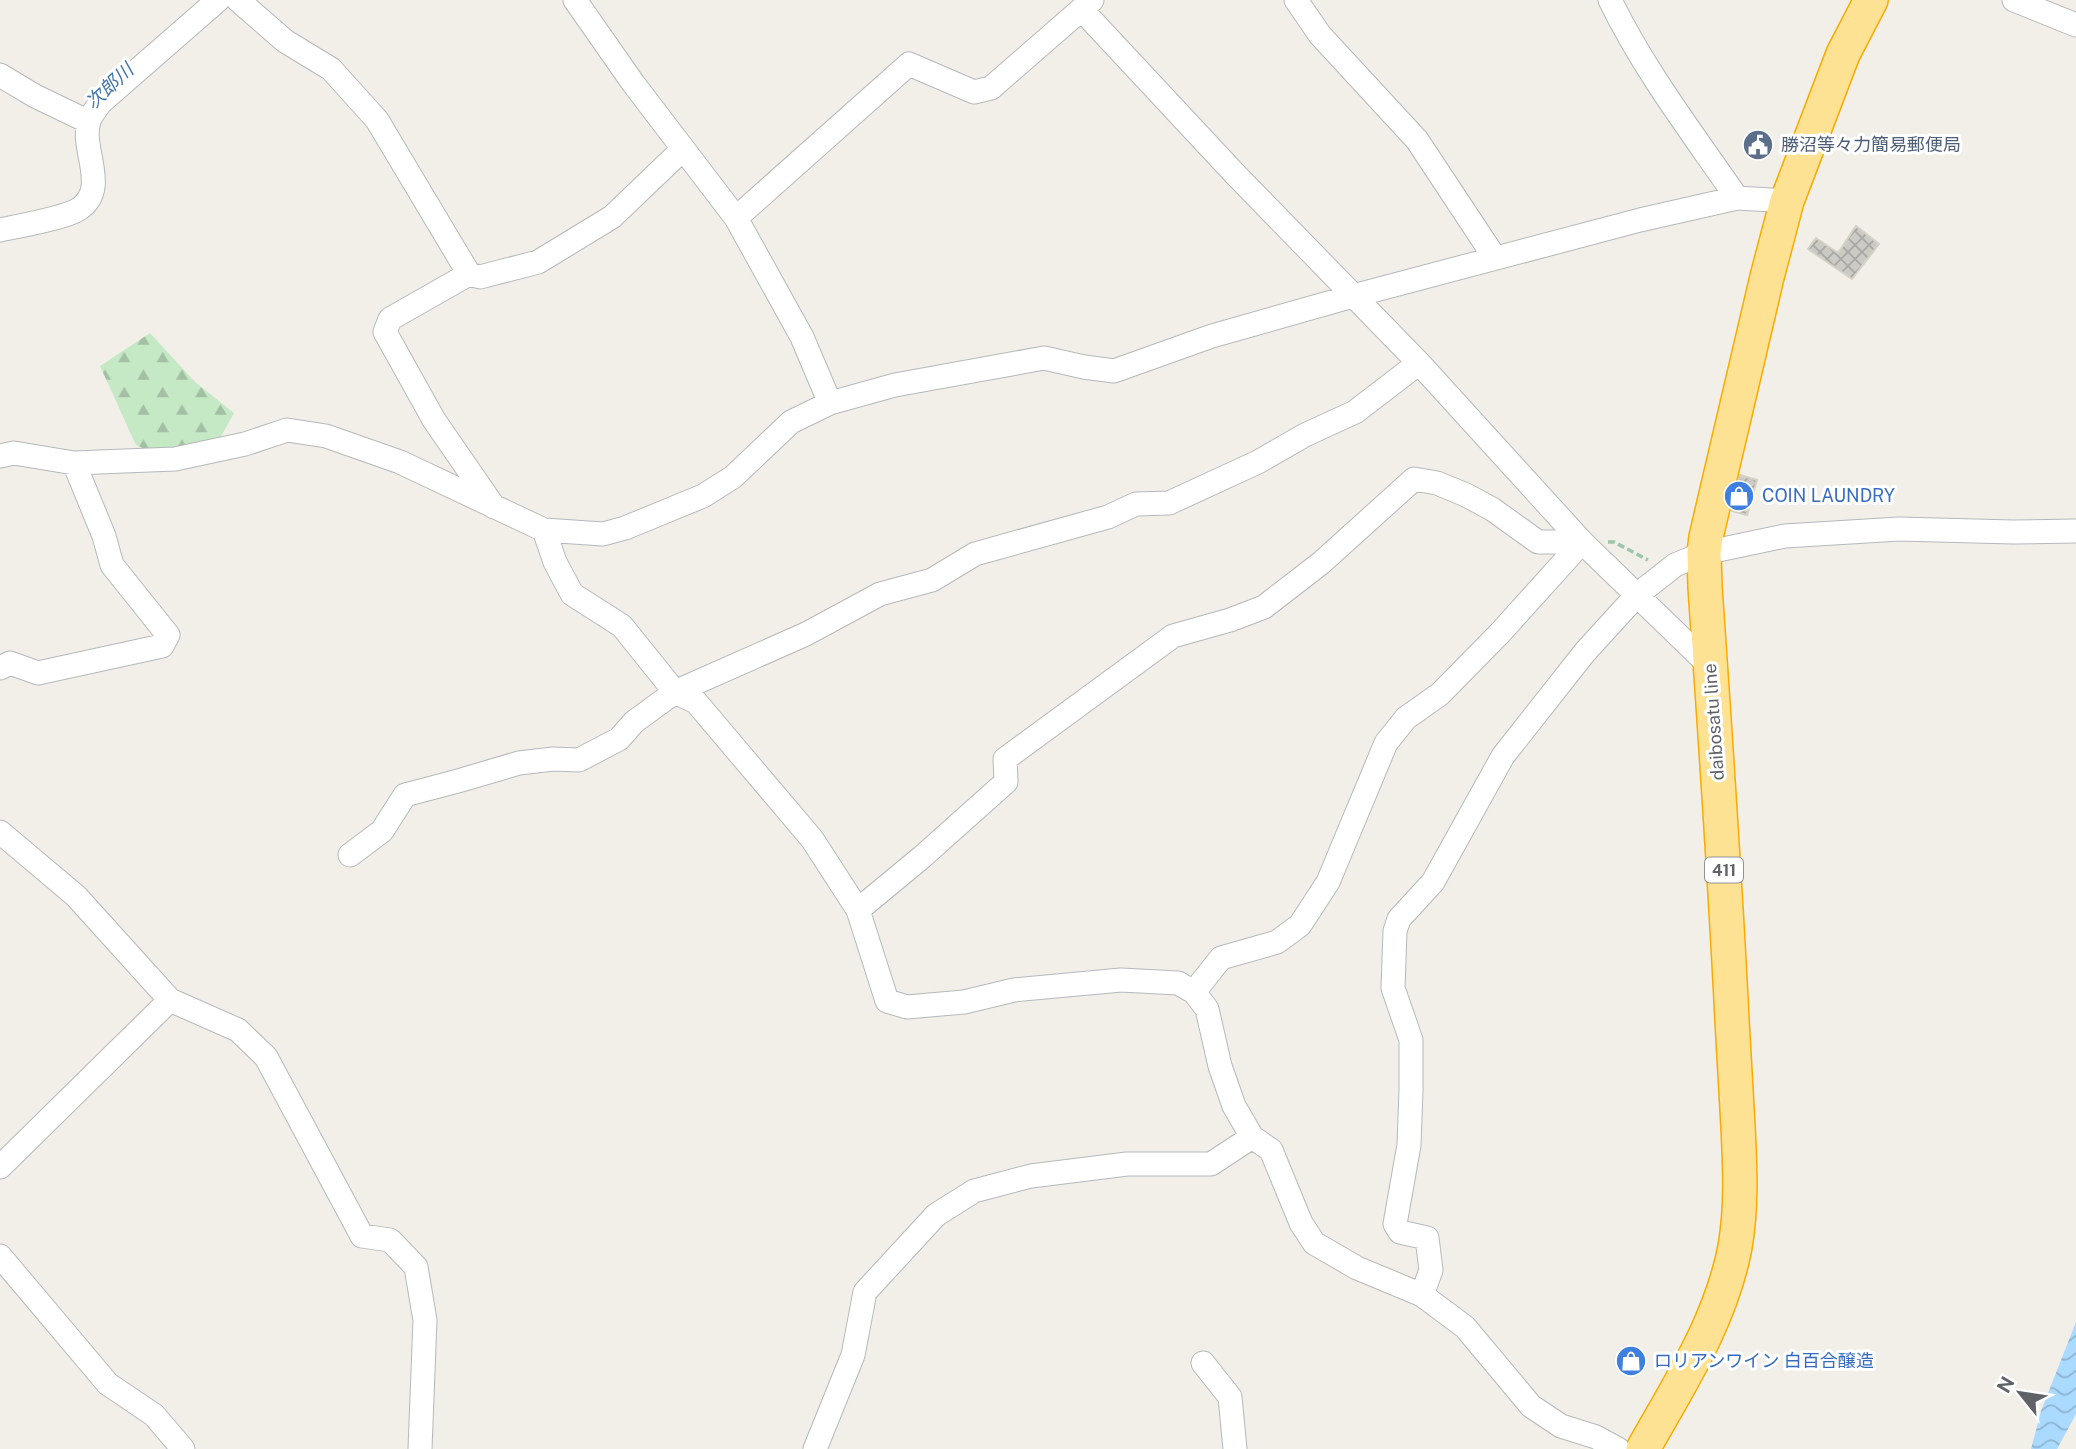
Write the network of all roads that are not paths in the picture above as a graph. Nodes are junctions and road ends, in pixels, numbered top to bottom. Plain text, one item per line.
1 (218, 0) edge
2 (238, 0) edge
3 (575, 0) edge
4 (1296, 0) edge
5 (1611, 0) edge
6 (1871, 0) edge
7 (2014, 0) edge
8 (1087, 5) edge
9 (2076, 25) edge
10 (0, 75) edge
11 (89, 122) junction
12 (683, 149) junction
13 (1737, 198) junction
14 (1787, 201) junction
15 (736, 218) junction
16 (0, 230) edge
17 (1495, 258) junction
18 (469, 274) junction
19 (1353, 296) junction
20 (1419, 363) junction
21 (830, 403) junction
22 (0, 456) edge
23 (74, 463) junction
24 (494, 507) junction
25 (544, 530) junction
26 (2076, 531) edge
27 (1582, 542) junction
28 (1704, 553) junction
29 (1637, 595) junction
30 (1710, 666) junction
31 (0, 668) edge
32 (675, 692) junction
33 (0, 832) edge
34 (350, 855) dead end
35 (858, 910) junction
36 (1194, 992) junction
37 (170, 1000) junction
38 (1252, 1137) junction
39 (0, 1167) edge
40 (0, 1256) edge
41 (1422, 1295) junction
42 (1203, 1363) dead end
43 (183, 1449) edge
44 (420, 1449) edge
45 (816, 1449) edge
46 (1236, 1449) edge
47 (1618, 1449) edge
48 (1643, 1449) edge

1 - 11 street
2 - 18 street
3 - 12 street
4 - 17 street
5 - 13 street
6 - 14 highway, daibosatu line / 411
7 - 9 street
8 - 15 street
8 - 19 street
10 - 11 street
11 - 16 street
12 - 15 street
12 - 18 street
13 - 14 street
13 - 17 street
14 - 28 highway, daibosatu line / 411
15 - 21 street
17 - 19 street
18 - 24 street
19 - 20 street
19 - 21 street
20 - 27 street
20 - 32 street
21 - 25 street
22 - 23 street
23 - 24 street
23 - 31 street
24 - 25 street
25 - 32 street
26 - 28 street
27 - 29 street
27 - 35 street
27 - 36 street
28 - 29 street
28 - 30 highway, daibosatu line / 411
29 - 30 street
29 - 41 street
30 - 48 highway, daibosatu line / 411
32 - 34 street
32 - 35 street
33 - 37 street
35 - 36 street
36 - 38 street
37 - 39 street
37 - 44 street
38 - 41 street
38 - 45 street
40 - 43 street
41 - 47 street
42 - 46 street

